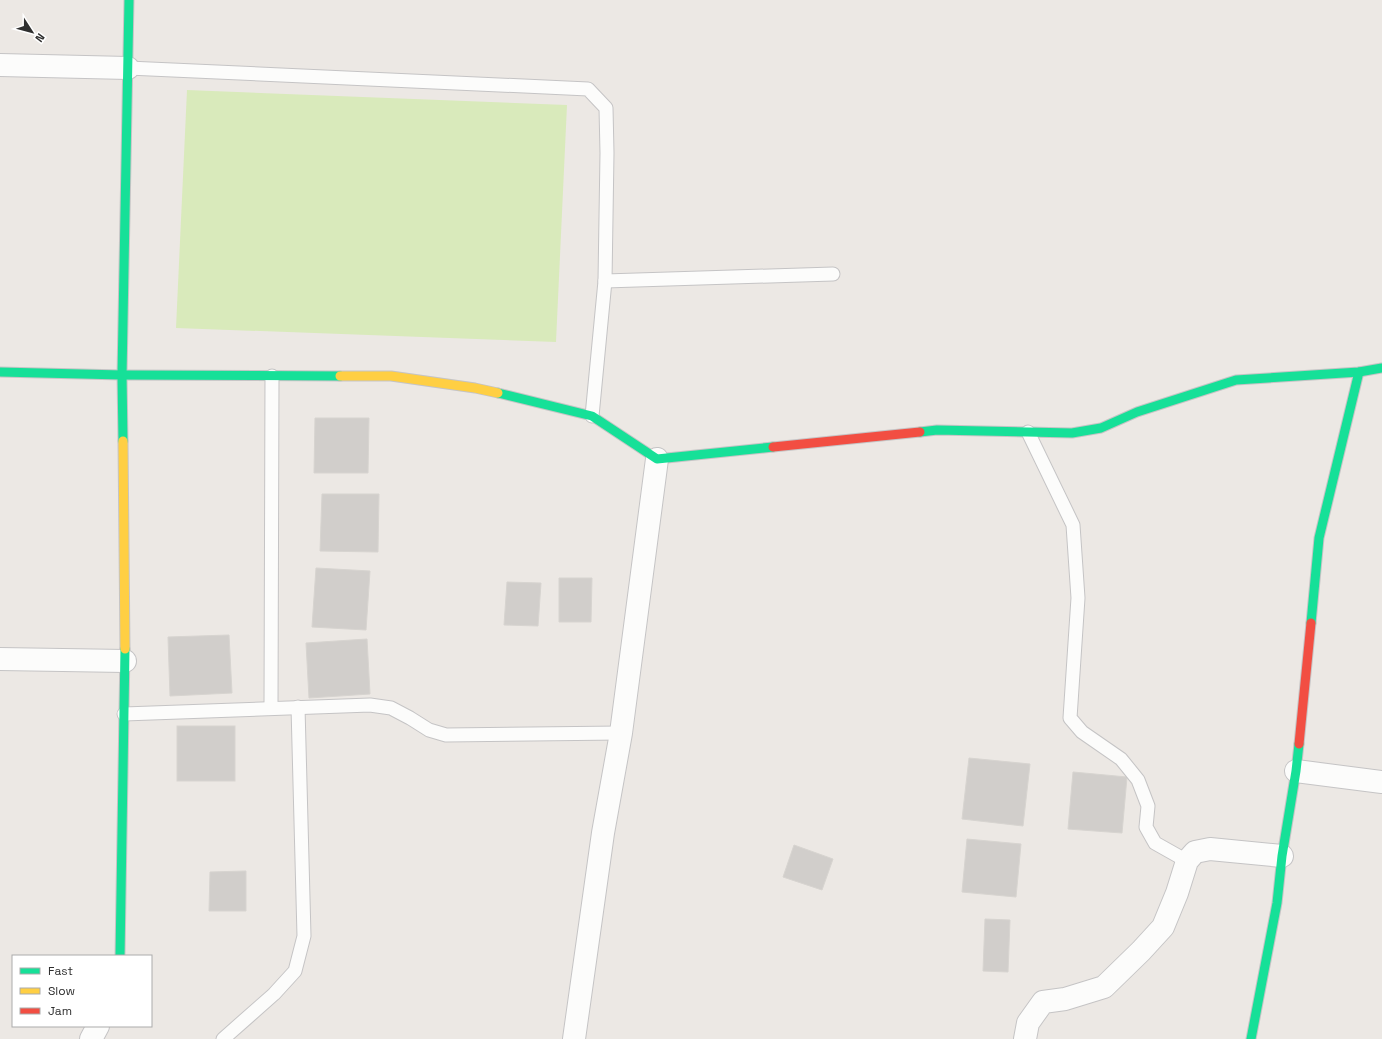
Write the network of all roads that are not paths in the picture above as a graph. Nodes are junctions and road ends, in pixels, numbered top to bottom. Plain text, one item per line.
1 (128, 0) edge
2 (0, 65) edge
3 (128, 68) junction
4 (833, 274) dead end
5 (605, 281) junction
6 (1382, 368) edge
7 (0, 372) edge
8 (1359, 372) junction
9 (122, 375) junction
10 (272, 376) junction
11 (592, 416) junction
12 (1028, 432) junction
13 (657, 459) junction
14 (0, 659) edge
15 (125, 661) junction
16 (298, 707) junction
17 (271, 708) junction
18 (124, 714) junction
19 (621, 733) junction
20 (1296, 771) junction
21 (1382, 782) edge
22 (1282, 856) junction
23 (1187, 861) junction
24 (120, 955) edge
25 (223, 1039) edge
26 (574, 1039) edge
27 (1025, 1039) edge
28 (1251, 1039) edge

1 - 3 street
2 - 3 street
3 - 5 lane
3 - 9 street
4 - 5 lane
5 - 11 lane
6 - 8 street
7 - 9 street
8 - 12 street
8 - 20 street
9 - 10 street
9 - 15 street
10 - 11 street
10 - 17 lane
11 - 13 street
12 - 13 street
12 - 23 lane
13 - 19 street
14 - 15 street
15 - 18 street
16 - 17 lane
16 - 19 lane
16 - 25 lane
17 - 18 lane
18 - 24 street
19 - 26 street
20 - 21 street
20 - 22 street
22 - 23 street
22 - 28 street
23 - 27 street

